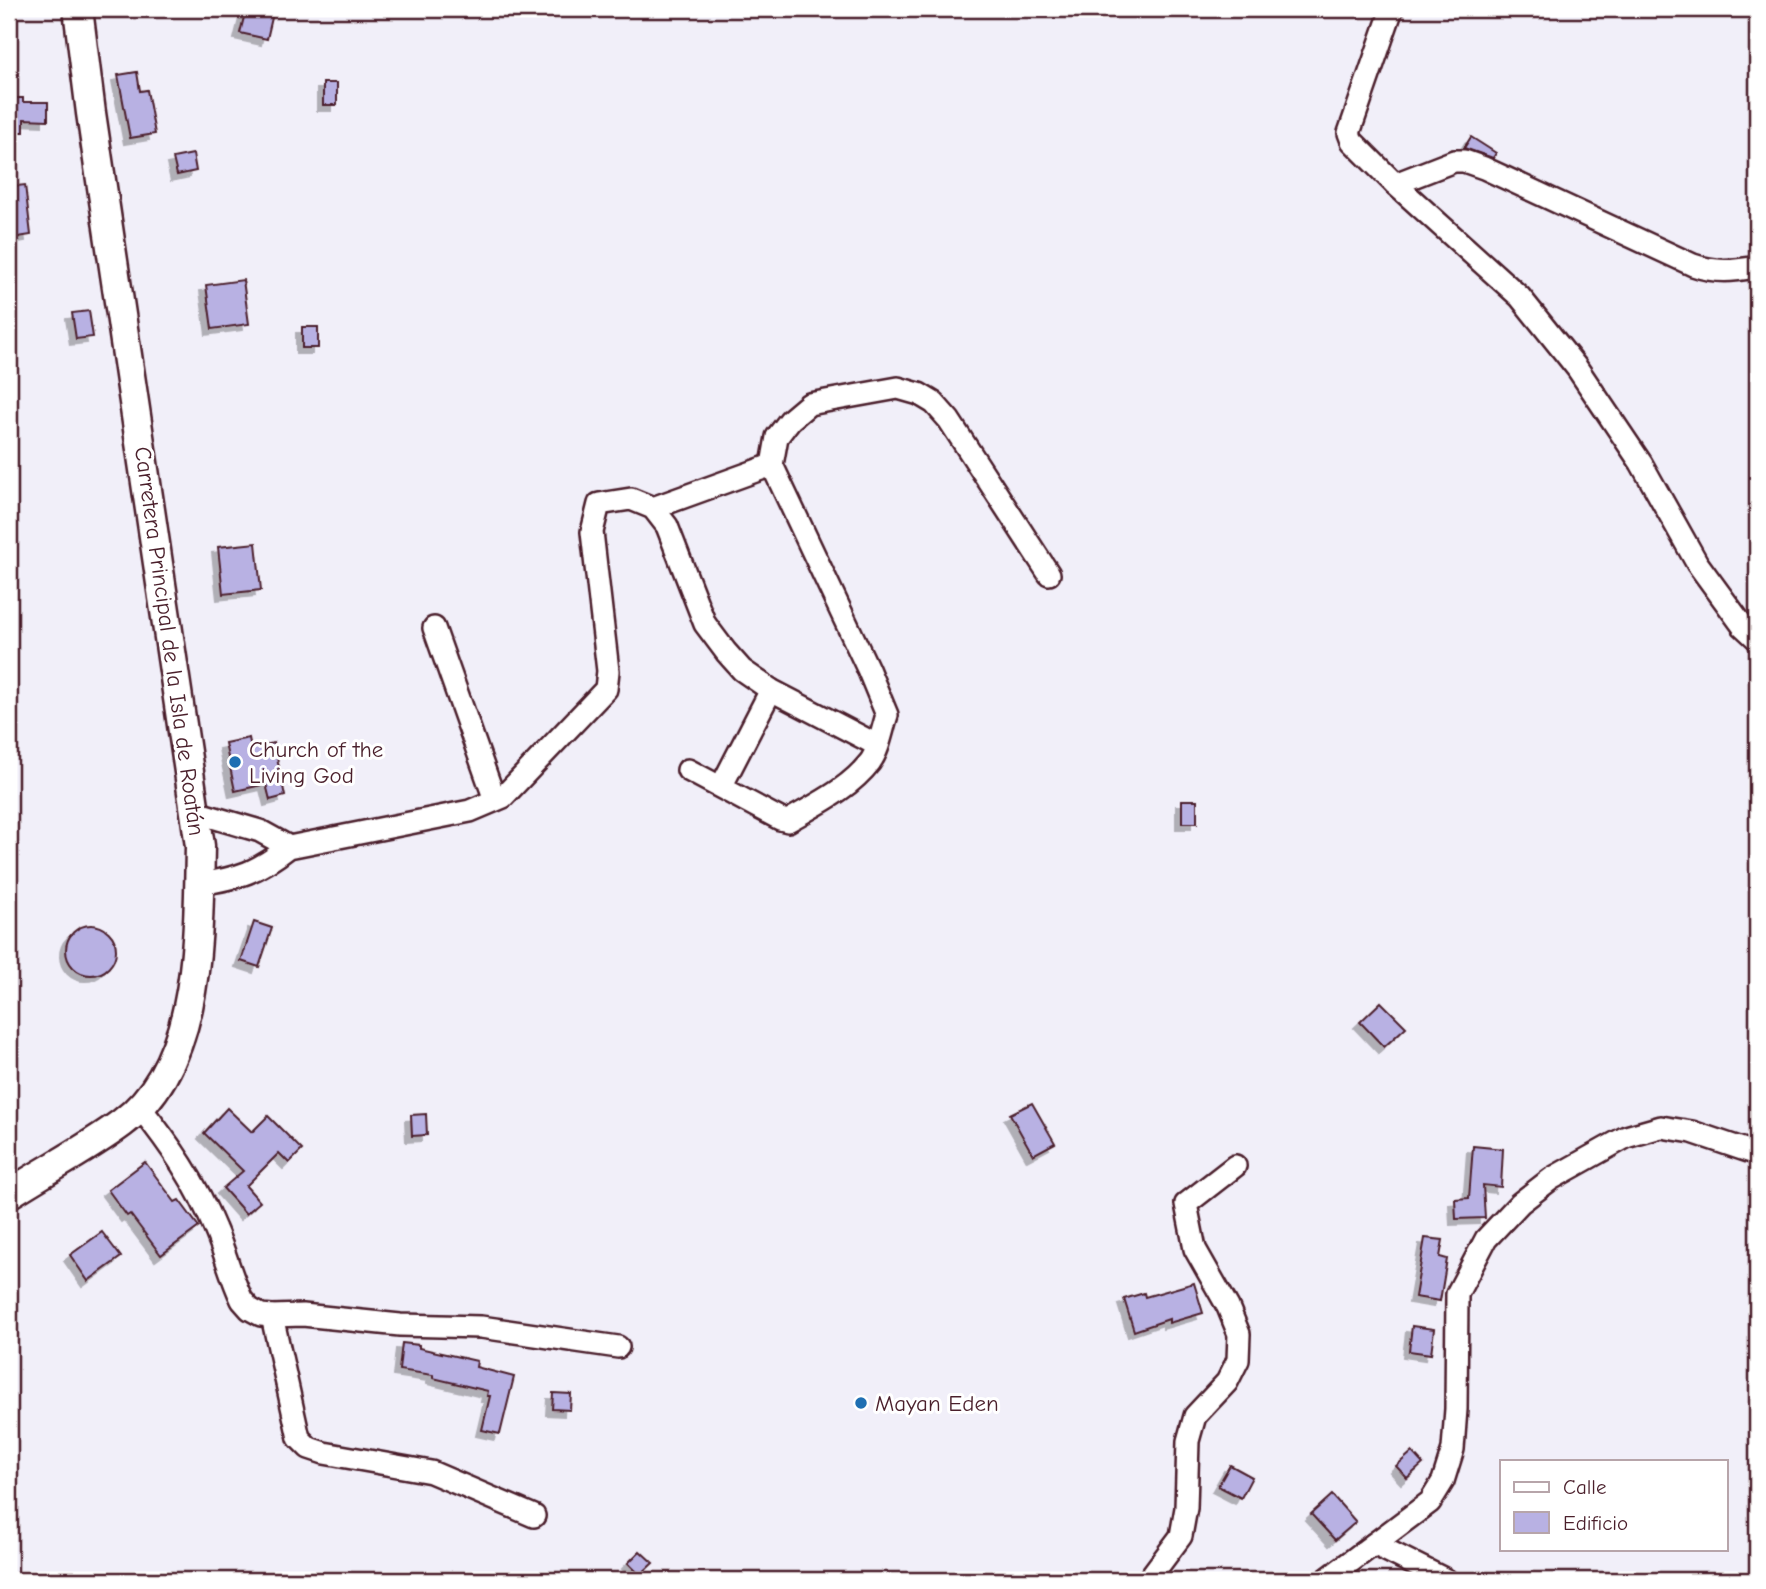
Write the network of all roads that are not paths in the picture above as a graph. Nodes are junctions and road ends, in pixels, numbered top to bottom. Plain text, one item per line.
1 (61, 9) edge
2 (1392, 9) edge
3 (80, 19) edge
4 (1395, 184) junction
5 (1757, 267) edge
6 (772, 465) junction
7 (653, 508) junction
8 (1049, 575) dead end
9 (434, 628) dead end
10 (1757, 639) edge
11 (771, 690) junction
12 (877, 745) junction
13 (688, 770) dead end
14 (721, 787) junction
15 (495, 800) junction
16 (195, 812) junction
17 (289, 847) junction
18 (199, 884) junction
19 (139, 1106) junction
20 (1757, 1154) edge
21 (1235, 1166) dead end
22 (9, 1194) edge
23 (272, 1316) junction
24 (618, 1347) dead end
25 (534, 1516) dead end
26 (1374, 1544) junction
27 (1148, 1580) edge
28 (1326, 1580) edge
29 (1446, 1580) edge

1 - 3 street
2 - 4 street
3 - 16 main road, Carretera Principal de la Isla de Roatán
4 - 5 street
4 - 10 street
6 - 7 street
6 - 8 street
6 - 12 street
7 - 11 street
7 - 15 street
9 - 15 street
11 - 12 street
11 - 14 street
12 - 14 street
13 - 14 street
15 - 17 street
16 - 17 street
16 - 18 main road, Carretera Principal de la Isla de Roatán
17 - 18 street
18 - 19 main road, Carretera Principal de la Isla de Roatán
19 - 22 main road, Carretera Principal de la Isla de Roatán
19 - 23 street
20 - 26 street
21 - 27 street
23 - 24 street
23 - 25 street
26 - 28 street
26 - 29 street

